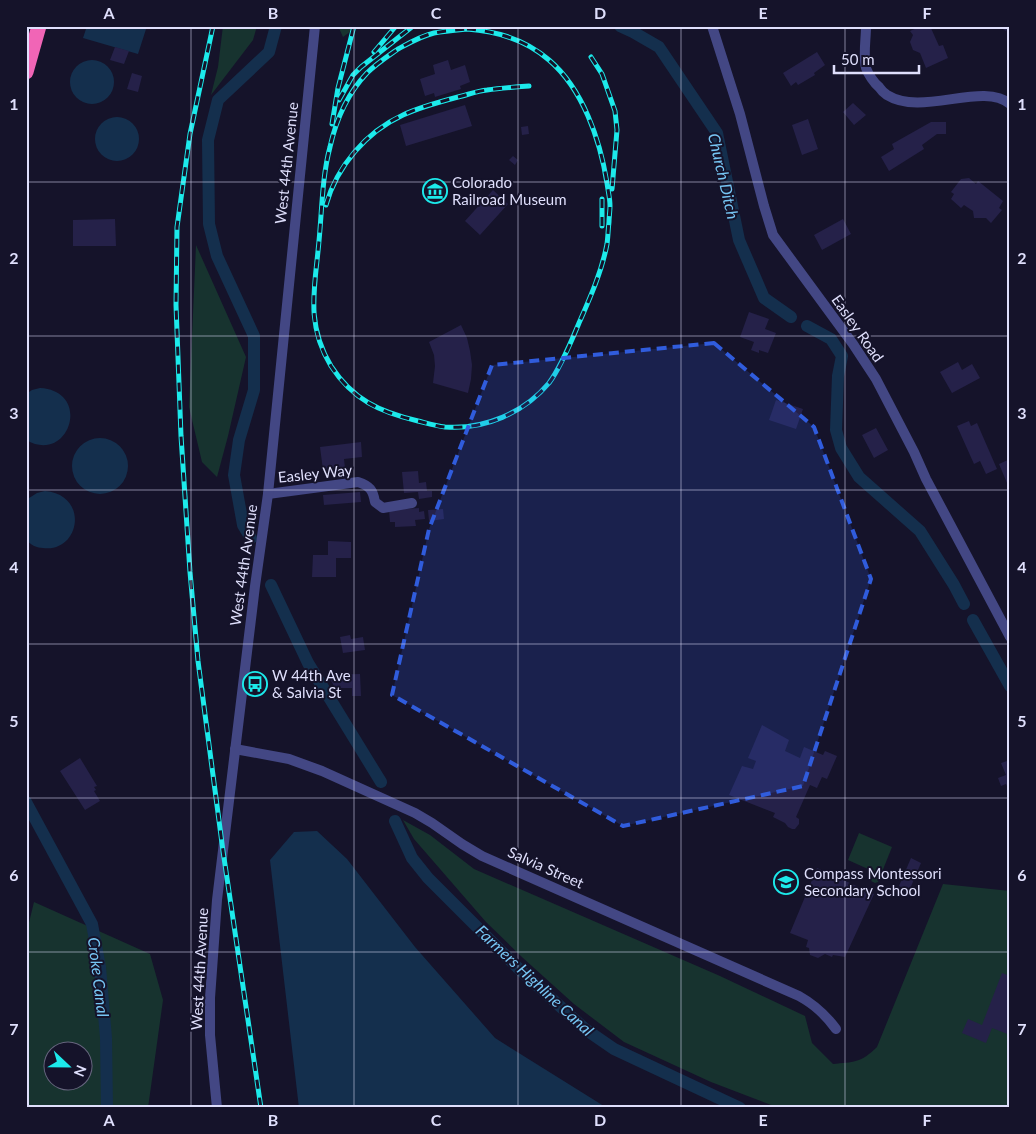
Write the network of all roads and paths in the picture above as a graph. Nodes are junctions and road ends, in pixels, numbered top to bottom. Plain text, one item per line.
1 (40, 26) edge
2 (316, 26) edge
3 (712, 26) edge
4 (866, 26) edge
5 (26, 72) edge
6 (1010, 104) edge
7 (268, 494) junction
8 (412, 503) dead end
9 (1010, 637) edge
10 (235, 749) junction
11 (836, 1029) dead end
12 (217, 1108) edge

1 - 5 highway
2 - 7 street, West 44th Avenue
3 - 9 street, Easley Road
4 - 6 street
7 - 8 street, Easley Way
7 - 10 street, West 44th Avenue
10 - 11 street, Salvia Street
10 - 12 street, West 44th Avenue

